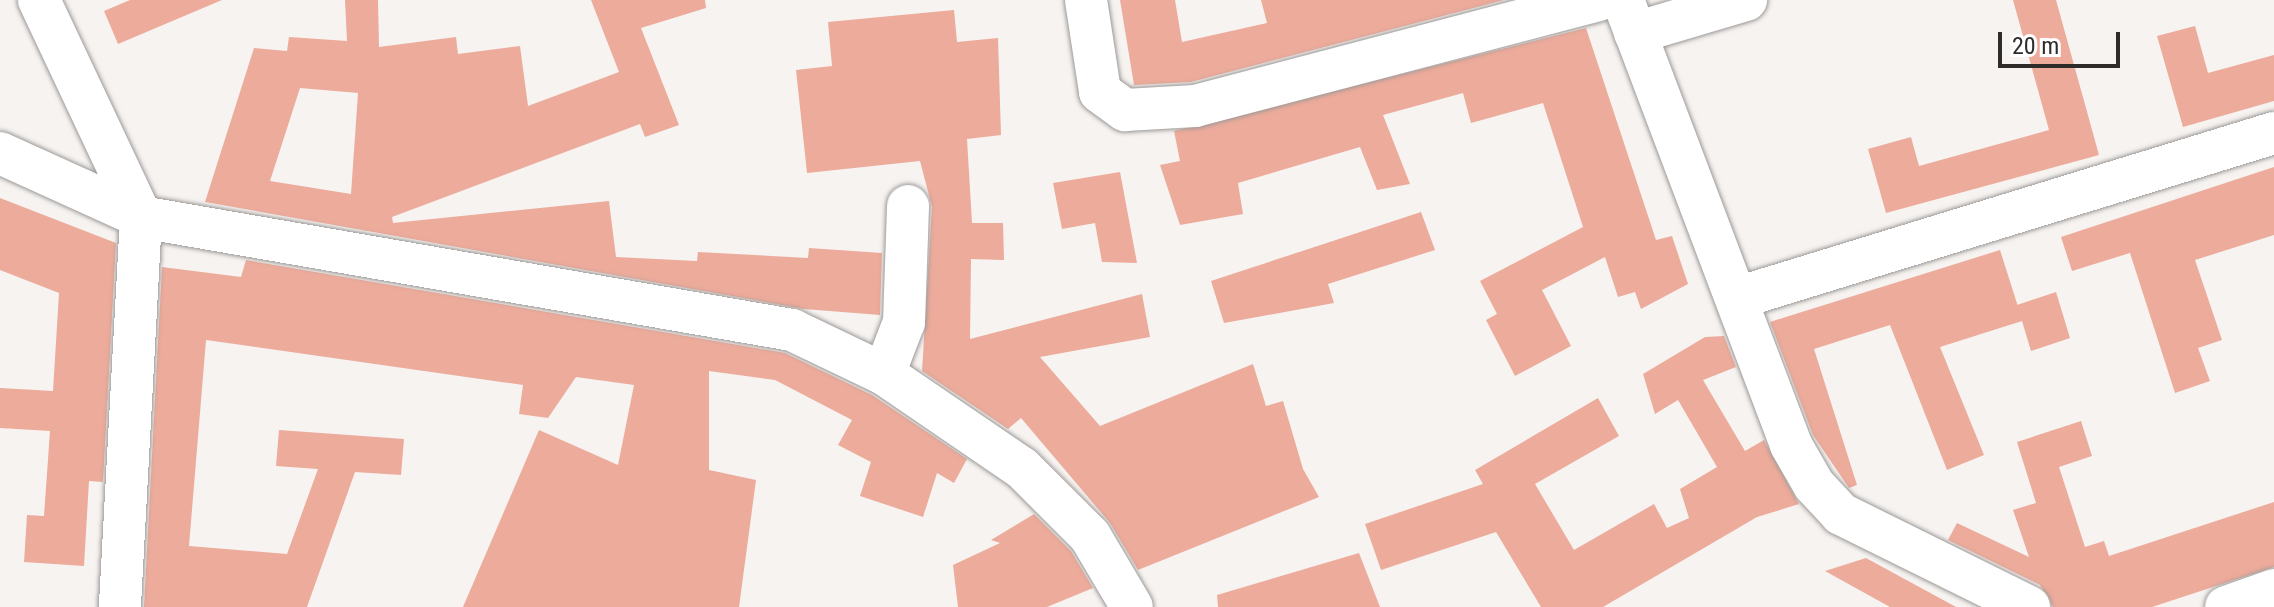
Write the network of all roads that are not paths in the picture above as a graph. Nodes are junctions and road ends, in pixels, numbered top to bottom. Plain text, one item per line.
1 (39, 0) edge
2 (1086, 0) edge
3 (1598, 0) edge
4 (1746, 0) edge
5 (1629, 17) edge
6 (2274, 133) edge
7 (0, 153) edge
8 (908, 206) dead end
9 (141, 217) junction
10 (1737, 298) junction
11 (884, 374) junction
12 (2274, 590) edge
13 (120, 607) edge
14 (1132, 607) edge
15 (2029, 607) edge
16 (2226, 607) edge

1 - 9 street
2 - 3 street
4 - 5 street
5 - 10 street
6 - 10 street
7 - 9 street
8 - 11 street
9 - 11 street
9 - 13 street
10 - 15 street
11 - 14 street
12 - 16 street

